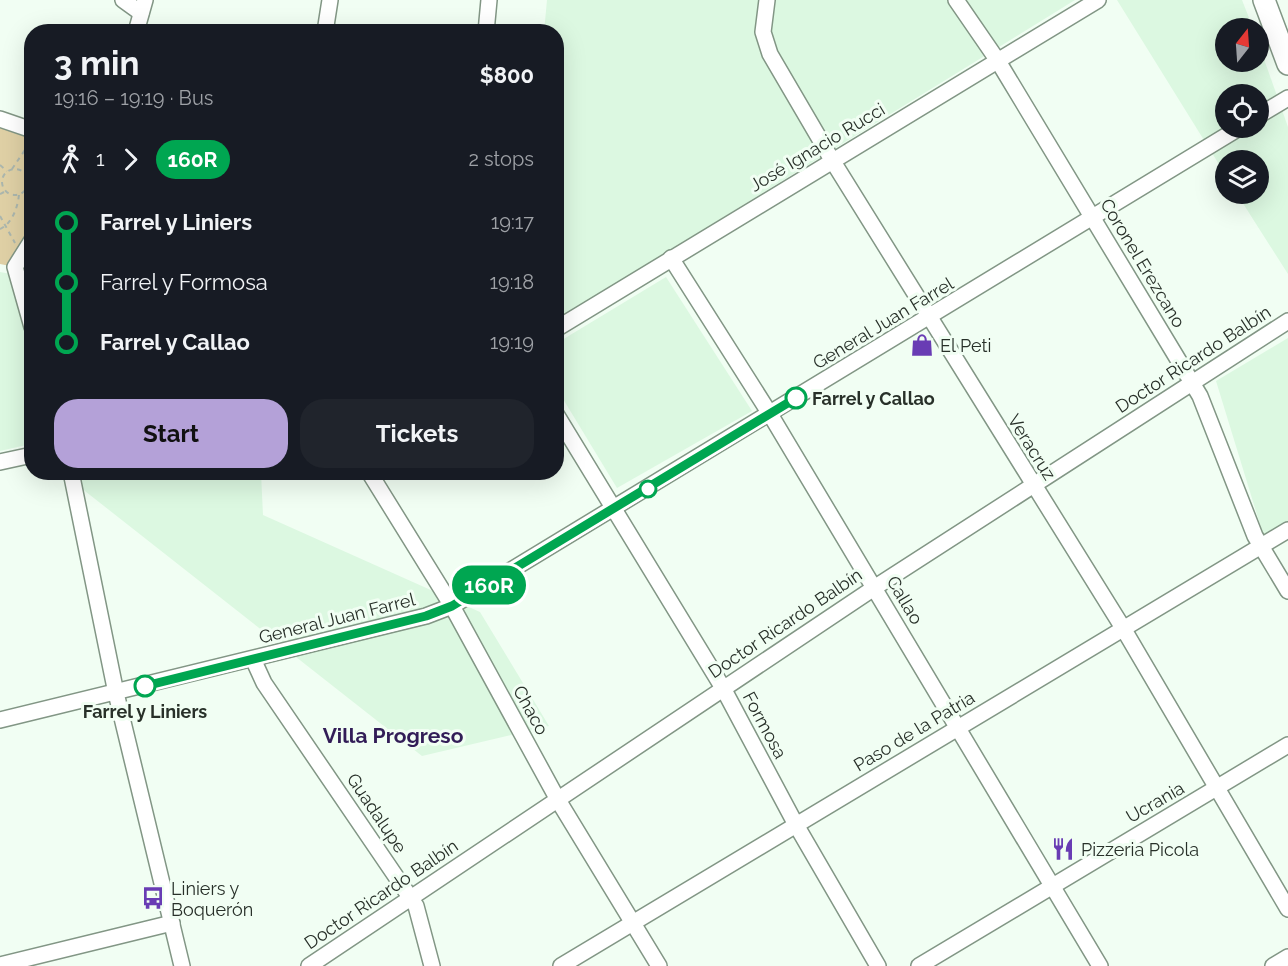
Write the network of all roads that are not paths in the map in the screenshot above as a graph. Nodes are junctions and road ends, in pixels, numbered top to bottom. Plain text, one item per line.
1 (123, 0) edge
2 (330, 0) edge
3 (489, 0) edge
4 (767, 0) edge
5 (956, 0) edge
6 (1098, 0) edge
7 (1264, 0) edge
8 (143, 7) edge
9 (138, 24) edge
10 (326, 24) edge
11 (487, 24) edge
12 (998, 61) junction
13 (1288, 64) edge
14 (1288, 98) edge
15 (1269, 109) edge
16 (0, 119) edge
17 (24, 127) edge
18 (1223, 138) edge
19 (832, 160) junction
20 (1092, 218) junction
21 (24, 249) edge
22 (671, 258) junction
23 (12, 262) edge
24 (24, 301) edge
25 (930, 317) junction
26 (1288, 321) edge
27 (564, 324) edge
28 (1192, 382) junction
29 (770, 414) junction
30 (564, 427) edge
31 (24, 457) edge
32 (0, 462) edge
33 (72, 480) edge
34 (374, 480) edge
35 (1032, 484) junction
36 (615, 509) junction
37 (1288, 530) edge
38 (1261, 547) junction
39 (874, 588) junction
40 (1288, 591) edge
41 (452, 606) junction
42 (1123, 628) junction
43 (253, 659) junction
44 (723, 688) junction
45 (116, 693) junction
46 (0, 720) edge
47 (959, 727) junction
48 (1288, 745) edge
49 (1218, 788) junction
50 (558, 800) junction
51 (795, 823) junction
52 (1051, 885) junction
53 (410, 897) junction
54 (1288, 909) edge
55 (172, 923) junction
56 (633, 923) junction
57 (1288, 957) edge
58 (0, 965) edge
59 (182, 966) edge
60 (309, 966) edge
61 (432, 966) edge
62 (561, 966) edge
63 (658, 966) edge
64 (878, 966) edge
65 (919, 966) edge
66 (1100, 966) edge
67 (1272, 966) edge

1 - 8 street
2 - 10 street
3 - 11 street
4 - 19 street, Veracruz
5 - 12 street, Coronel Erezcano
6 - 12 street, José Ignacio Rucci
7 - 13 main road
8 - 9 street
12 - 19 street, José Ignacio Rucci
12 - 20 street, Coronel Erezcano
14 - 15 street
16 - 17 street
18 - 20 street, General Juan Farrel
19 - 22 street, José Ignacio Rucci
19 - 25 street, Veracruz
20 - 25 street, General Juan Farrel
20 - 28 street, Coronel Erezcano
21 - 23 street
22 - 27 street, José Ignacio Rucci
22 - 29 street, Callao
23 - 24 street
25 - 29 street, General Juan Farrel
25 - 35 street, Veracruz
26 - 28 street, Doctor Ricardo Balbín
28 - 35 street, Doctor Ricardo Balbín
28 - 38 street, Coronel Erezcano
29 - 36 street, General Juan Farrel
29 - 39 street, Callao
30 - 36 street, Formosa
31 - 32 street
33 - 45 street
34 - 41 street, Chaco
35 - 39 street, Doctor Ricardo Balbín
35 - 42 street, Veracruz
36 - 41 street, General Juan Farrel
36 - 44 street, Formosa
37 - 38 street, Paso de la Patria
38 - 40 street, Coronel Erezcano
38 - 42 street, Paso de la Patria
39 - 44 street, Doctor Ricardo Balbín
39 - 47 street, Callao
41 - 43 street, General Juan Farrel
41 - 50 street, Chaco
42 - 47 street, Paso de la Patria
42 - 49 street, Veracruz
43 - 45 street, General Juan Farrel
43 - 53 street, Guadalupe
44 - 50 street, Doctor Ricardo Balbín
44 - 51 street, Formosa
45 - 46 street, General Juan Farrel
45 - 55 street
47 - 51 street, Paso de la Patria
47 - 52 street, Callao
48 - 49 street, Ucrania
49 - 52 street, Ucrania
49 - 54 street, Veracruz
50 - 53 street, Doctor Ricardo Balbín
50 - 56 street, Chaco
51 - 56 street, Paso de la Patria
51 - 64 street, Formosa
52 - 65 street, Ucrania
52 - 66 street, Callao
53 - 60 street, Doctor Ricardo Balbín
53 - 61 street, Guadalupe
55 - 58 street
55 - 59 street
56 - 62 street, Paso de la Patria
56 - 63 street, Chaco
57 - 67 street

